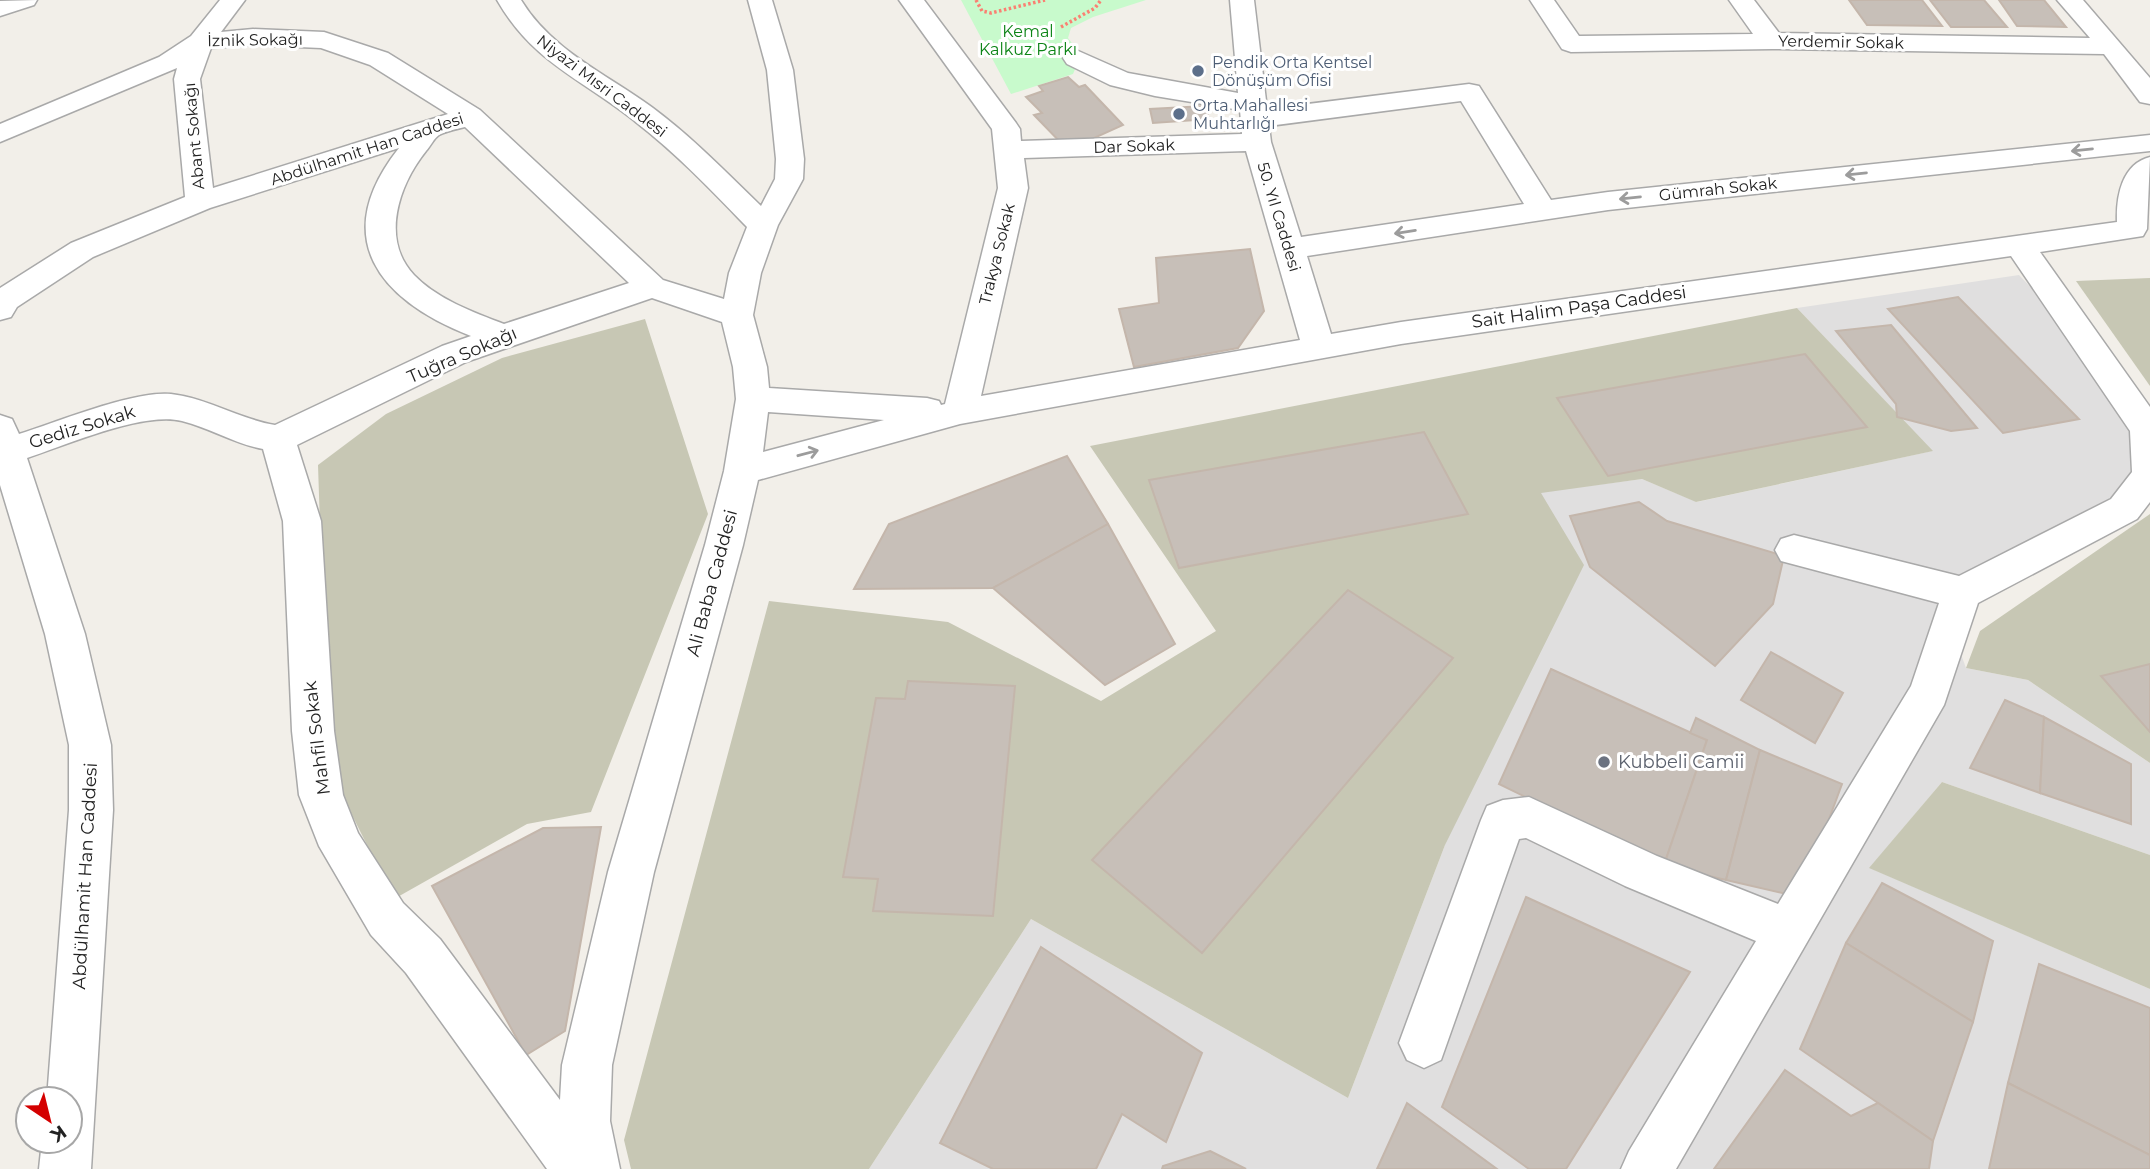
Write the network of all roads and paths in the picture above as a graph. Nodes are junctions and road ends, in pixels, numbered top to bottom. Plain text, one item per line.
1 (26, 0) edge
2 (233, 0) edge
3 (509, 0) edge
4 (760, 0) edge
5 (911, 0) edge
6 (976, 0) edge
7 (1045, 0) edge
8 (1242, 0) edge
9 (1542, 0) edge
10 (1741, 0) edge
11 (2069, 0) edge
12 (0, 9) edge
13 (200, 41) junction
14 (1772, 41) junction
15 (2111, 47) junction
16 (1076, 58) dead end
17 (2150, 96) edge
18 (470, 116) junction
19 (1256, 122) junction
20 (428, 130) junction
21 (0, 134) edge
22 (2150, 143) edge
23 (1010, 150) junction
24 (2150, 166) edge
25 (200, 202) junction
26 (1543, 211) junction
27 (763, 225) junction
28 (2141, 233) edge
29 (2019, 245) junction
30 (1289, 249) junction
31 (652, 287) junction
32 (0, 309) edge
33 (737, 314) junction
34 (503, 336) junction
35 (1320, 348) junction
36 (753, 400) junction
37 (960, 412) junction
38 (4, 439) edge
39 (278, 439) junction
40 (742, 471) junction
41 (1794, 550) dead end
42 (1962, 593) junction
43 (1788, 930) junction
44 (1424, 1043) dead end
45 (73, 1085) edge
46 (579, 1169) edge
47 (594, 1169) edge
48 (1647, 1169) edge

1 - 12 street
2 - 13 street, Abant Sokağı
3 - 27 street, Niyazi Mısri Caddesi
4 - 27 street, Ali Baba Caddesi
5 - 23 street, Trakya Sokak
6 - 7 path
8 - 19 street, 50. Yıl Caddesi
9 - 14 street, Yerdemir Sokak
10 - 14 street
11 - 15 street
13 - 18 street, İznik Sokağı
13 - 21 street, İznik Sokağı
13 - 25 street, Abant Sokağı
14 - 15 street, Yerdemir Sokak
15 - 17 street
16 - 19 street
18 - 20 street, Abdülhamit Han Caddesi
18 - 31 street, Abdülhamit Han Caddesi
19 - 23 street, Dar Sokak
19 - 26 street
19 - 30 street, 50. Yıl Caddesi
20 - 25 street, Abdülhamit Han Caddesi
20 - 34 street
22 -> 26 street, Gümrah Sokak
23 - 37 street, Trakya Sokak
24 - 28 street, Sait Halim Paşa Caddesi
25 - 32 street, Abdülhamit Han Caddesi
26 -> 30 street, Gümrah Sokak
27 - 33 street, Ali Baba Caddesi
28 - 29 street, Sait Halim Paşa Caddesi
29 - 35 street, Sait Halim Paşa Caddesi
29 - 42 street
30 - 35 street, 50. Yıl Caddesi
31 - 33 street, Abdülhamit Han Caddesi
31 - 34 street, Tuğra Sokağı
33 - 36 street, Ali Baba Caddesi
34 - 39 street, Tuğra Sokağı
35 - 37 street, Sait Halim Paşa Caddesi
36 - 37 street
36 - 40 street, Ali Baba Caddesi
40 -> 37 street
38 - 39 street, Gediz Sokak
38 - 45 street, Abdülhamit Han Caddesi
39 - 46 street, Mahfil Sokak
40 - 47 street, Ali Baba Caddesi
41 - 42 street
42 - 43 street
43 - 44 street
43 - 48 street

